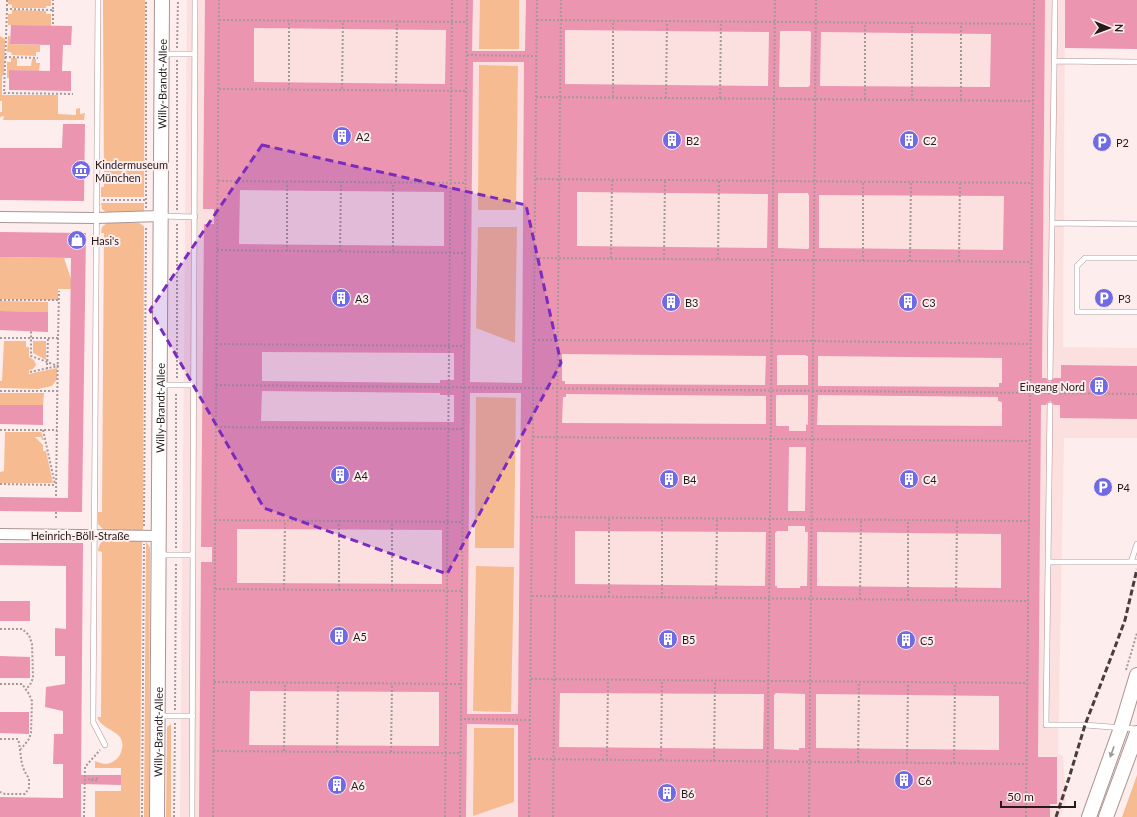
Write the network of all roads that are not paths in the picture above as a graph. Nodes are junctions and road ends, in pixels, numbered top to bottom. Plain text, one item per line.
1 (98, 0) edge
2 (162, 0) edge
3 (196, 0) edge
4 (1055, 0) edge
5 (162, 54) junction
6 (195, 54) junction
7 (1054, 61) junction
8 (1137, 62) edge
9 (161, 216) junction
10 (0, 217) edge
11 (195, 217) junction
12 (96, 218) junction
13 (1052, 223) junction
14 (1137, 224) edge
15 (1137, 258) edge
16 (1137, 312) edge
17 (1050, 378) dead end
18 (160, 385) junction
19 (194, 385) junction
20 (1050, 405) dead end
21 (0, 534) edge
22 (94, 535) junction
23 (159, 536) junction
24 (1137, 544) edge
25 (159, 555) junction
26 (193, 555) junction
27 (1048, 562) junction
28 (1134, 562) edge
29 (1137, 675) edge
30 (158, 716) junction
31 (193, 716) junction
32 (1121, 728) junction
33 (1137, 729) edge
34 (1137, 733) edge
35 (105, 745) road end
36 (157, 817) edge
37 (192, 817) edge
38 (1089, 817) edge
39 (1106, 817) edge

1 - 12 lane
2 - 5 main road, Willy-Brandt-Allee
3 - 6 lane
4 - 7 lane
5 - 6 lane
5 - 9 main road, Willy-Brandt-Allee
6 - 11 lane
7 - 8 lane
7 - 13 lane
9 - 11 lane
9 - 12 street
9 - 18 main road, Willy-Brandt-Allee
10 - 12 street
11 - 19 lane
12 - 22 lane
13 - 14 lane
13 - 17 lane
15 - 16 lane
18 - 19 lane
18 - 23 main road, Willy-Brandt-Allee
19 - 26 lane
20 - 27 lane
21 - 22 street, Heinrich-Böll-Straße
22 - 23 street, Heinrich-Böll-Straße
22 - 35 lane
23 - 25 main road, Willy-Brandt-Allee
24 - 28 lane
25 - 26 lane
25 - 30 main road, Willy-Brandt-Allee
26 - 31 lane
27 - 28 lane
27 - 32 lane
29 - 32 main road
30 - 31 lane
30 - 36 main road, Willy-Brandt-Allee
31 - 37 lane
32 - 33 lane
32 -> 38 main road
34 - 39 main road

